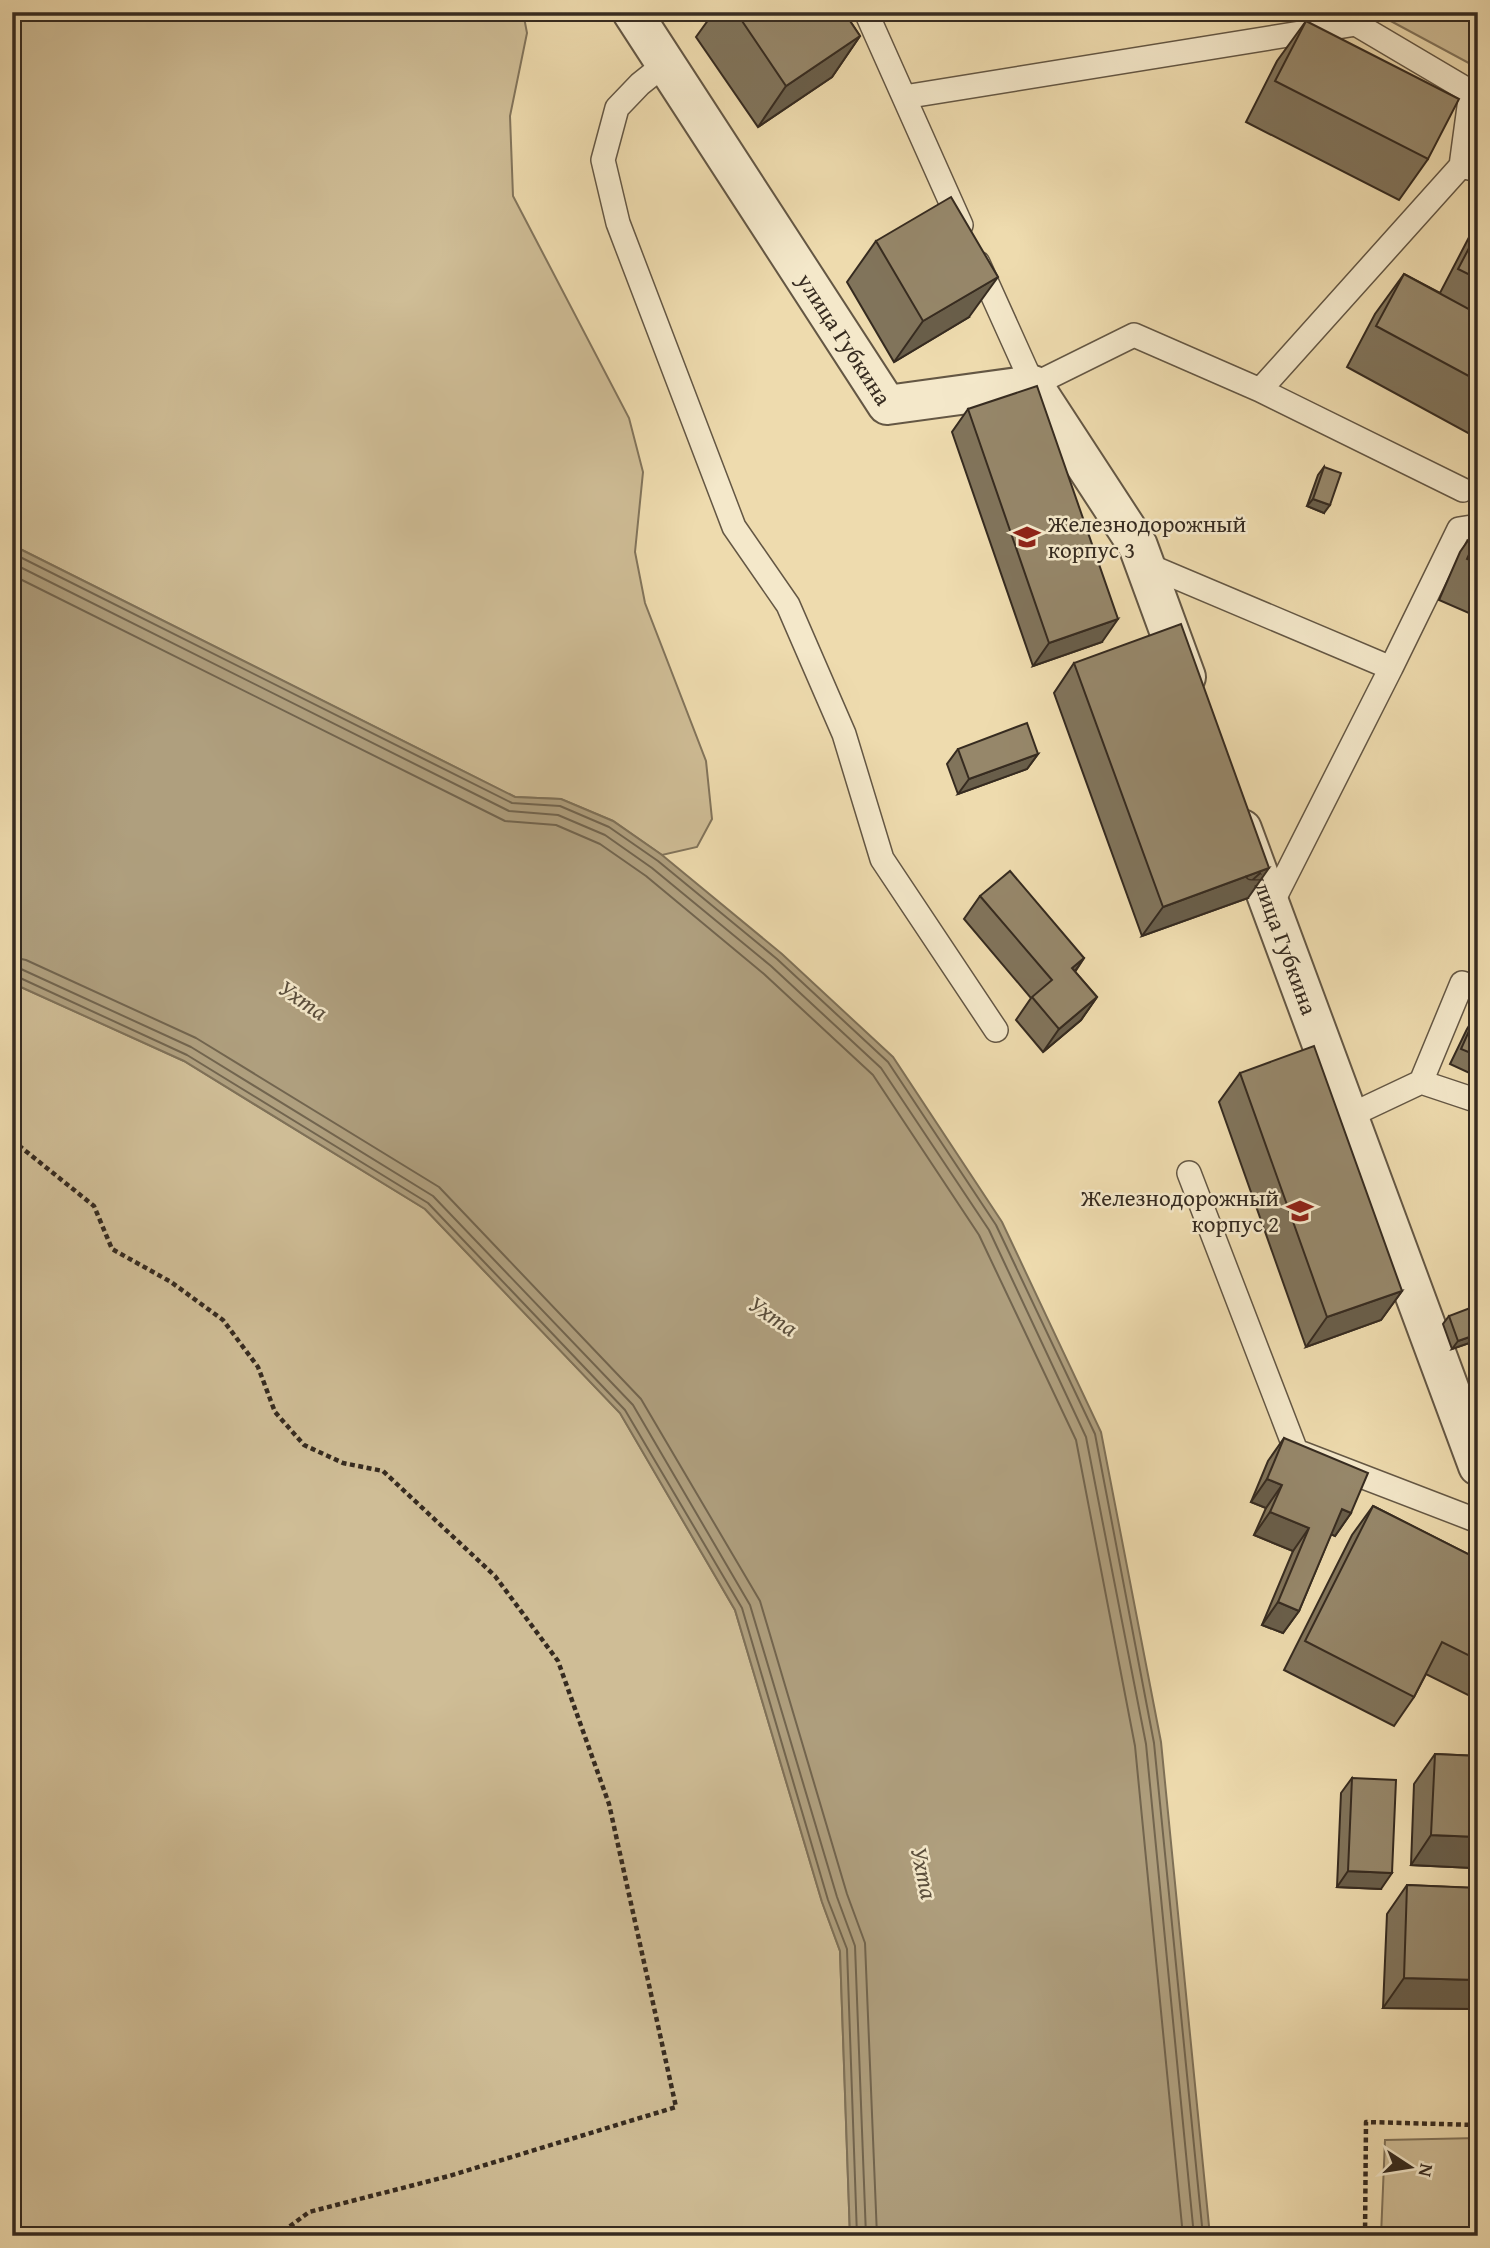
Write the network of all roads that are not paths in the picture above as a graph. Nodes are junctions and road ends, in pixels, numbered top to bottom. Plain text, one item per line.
1 (632, 12) edge
2 (866, 12) edge
3 (666, 64) junction
4 (904, 97) junction
5 (1469, 168) edge
6 (1032, 386) junction
7 (1260, 390) junction
8 (1463, 490) dead end
9 (1478, 526) edge
10 (1144, 564) junction
11 (1391, 668) junction
12 (1196, 703) edge
13 (1229, 792) edge
14 (1271, 905) junction
15 (1478, 989) edge
16 (996, 1030) dead end
17 (1421, 1082) junction
18 (1478, 1101) edge
19 (1349, 1116) junction
20 (1189, 1173) dead end
21 (1478, 1466) edge
22 (1478, 1521) edge

1 - 3 street, улица Губкина
2 - 4 lane
3 - 6 street, улица Губкина
3 - 16 lane
4 - 5 lane
4 - 6 lane
5 - 7 lane
6 - 7 lane
6 - 10 street
7 - 8 lane
9 - 11 lane
10 - 11 lane
10 - 12 street
11 - 14 lane
13 - 14 street, улица Губкина
14 - 19 street, улица Губкина
15 - 17 lane
17 - 18 lane
17 - 19 lane
19 - 21 street, улица Губкина
20 - 22 lane

